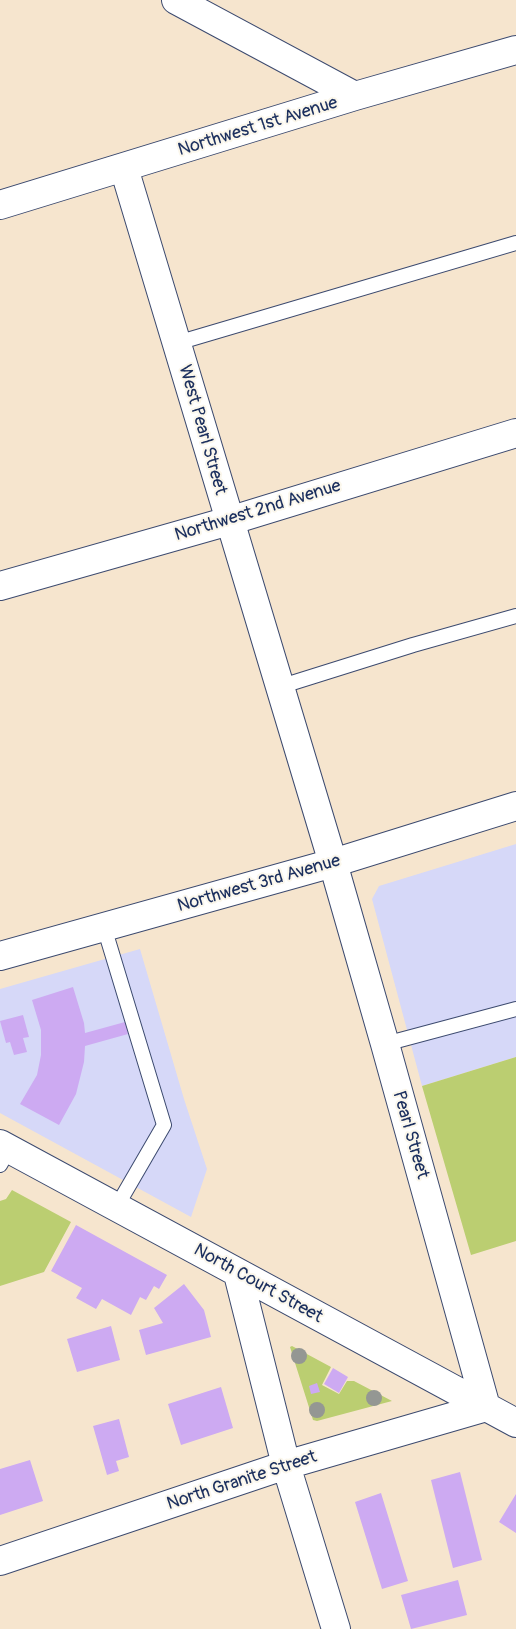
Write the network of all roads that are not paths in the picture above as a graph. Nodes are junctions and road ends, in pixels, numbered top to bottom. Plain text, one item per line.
1 (176, 0) edge
2 (516, 50) edge
3 (354, 96) junction
4 (124, 168) junction
5 (0, 206) edge
6 (516, 243) edge
7 (177, 344) junction
8 (516, 433) edge
9 (229, 521) junction
10 (0, 586) edge
11 (516, 616) edge
12 (279, 686) junction
13 (516, 806) edge
14 (333, 863) junction
15 (104, 927) junction
16 (0, 956) edge
17 (516, 1009) edge
18 (385, 1044) junction
19 (3, 1153) edge
20 (117, 1206) junction
21 (238, 1274) junction
22 (486, 1407) junction
23 (516, 1423) edge
24 (286, 1465) junction
25 (0, 1560) edge
26 (336, 1629) edge

1 - 3 street
2 - 3 street, Northwest 1st Avenue
3 - 4 street, Northwest 1st Avenue
4 - 5 street, Northwest 1st Avenue
4 - 7 street, West Pearl Street
6 - 7 lane
7 - 9 street, West Pearl Street
8 - 9 street, Northwest 2nd Avenue
9 - 10 street, Northwest 2nd Avenue
9 - 12 street, West Pearl Street
11 - 12 lane
12 - 14 street, West Pearl Street
13 - 14 street, Northwest 3rd Avenue
14 - 15 street, Northwest 3rd Avenue
14 - 18 street, Pearl Street
15 - 16 street, Northwest 3rd Avenue
15 - 20 lane
17 - 18 lane
18 - 22 street, Pearl Street
19 - 20 street, North Court Street
20 - 21 street, North Court Street
21 - 22 street, North Court Street
21 - 24 street
22 - 23 street, North Court Street
22 - 24 street, North Granite Street
24 - 25 street, North Granite Street
24 - 26 street

